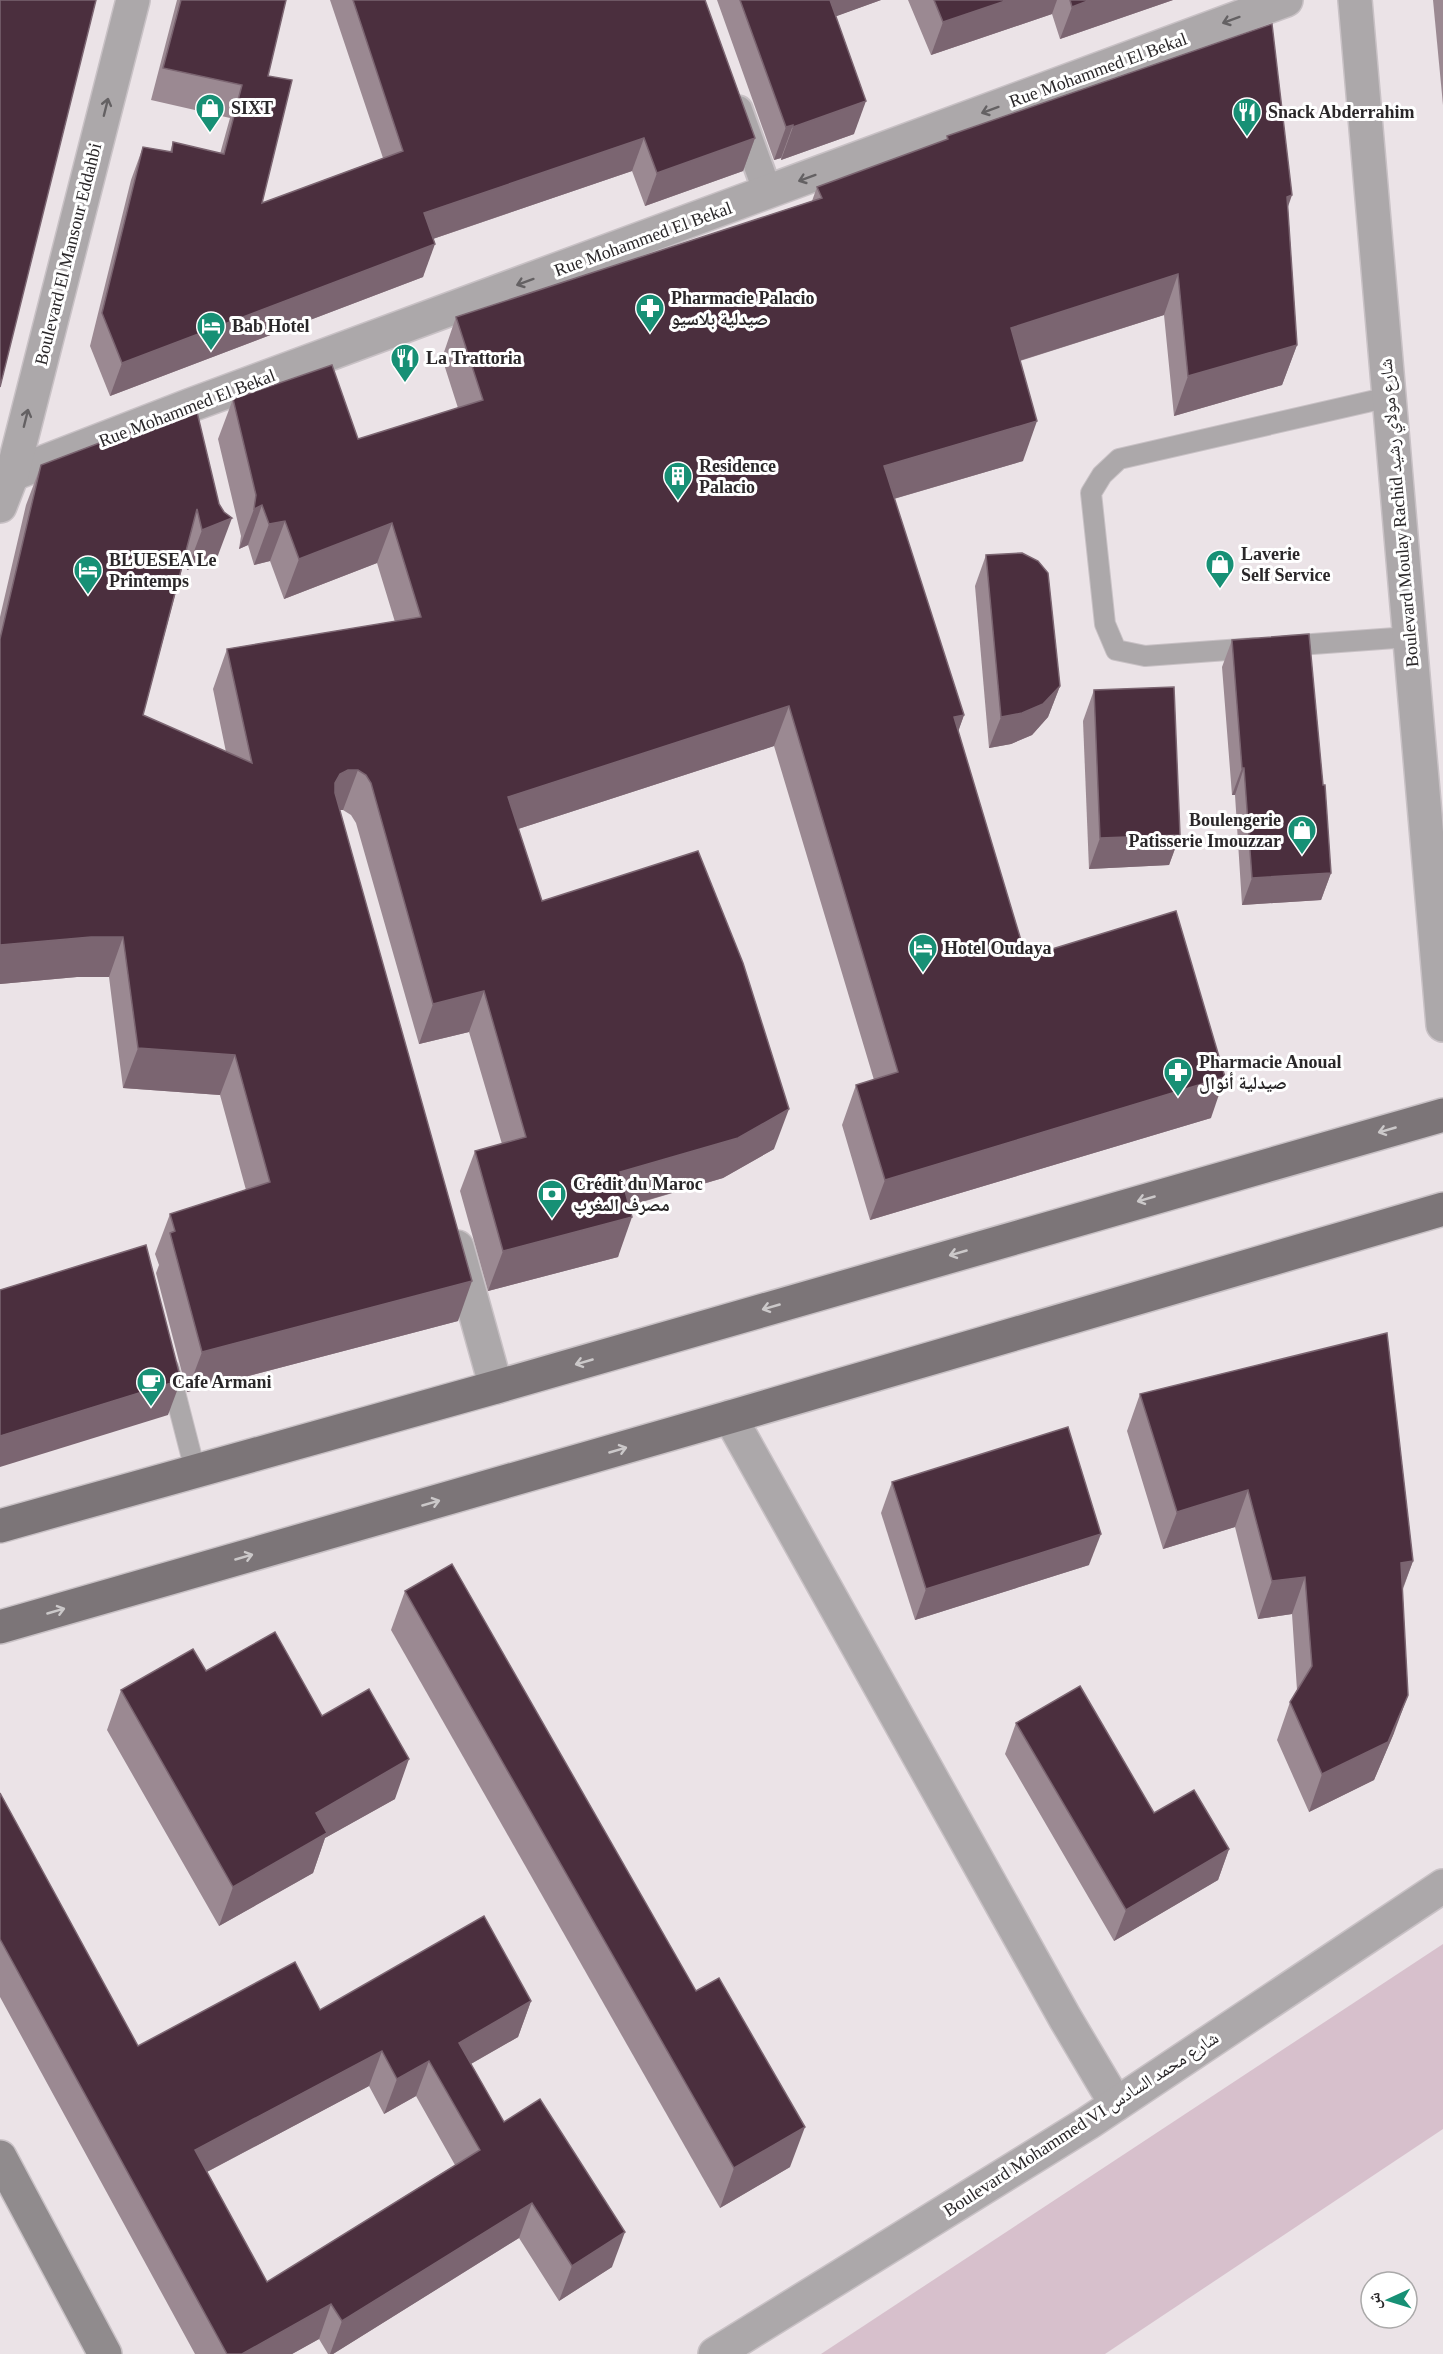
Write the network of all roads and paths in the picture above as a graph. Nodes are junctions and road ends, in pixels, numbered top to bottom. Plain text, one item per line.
1 (133, 0) edge
2 (1286, 0) edge
3 (1355, 0) edge
4 (729, 86) edge
5 (768, 193) junction
6 (1389, 397) junction
7 (191, 405) junction
8 (199, 439) edge
9 (6, 477) edge
10 (0, 506) edge
11 (1409, 637) junction
12 (1443, 1025) edge
13 (1443, 1114) edge
14 (1443, 1209) edge
15 (448, 1216) edge
16 (163, 1348) edge
17 (496, 1387) junction
18 (730, 1418) junction
19 (195, 1470) junction
20 (0, 1526) edge
21 (0, 1627) edge
22 (1443, 1886) edge
23 (1116, 2104) junction
24 (0, 2157) edge
25 (105, 2354) edge
26 (715, 2354) edge

9 -> 1 street, Boulevard El Mansour Eddahbi
2 -> 5 street, Rue Mohammed El Bekal
3 - 6 street, Boulevard Moulay Rachid شارع مولاي رشيد
4 - 5 street
5 -> 7 street, Rue Mohammed El Bekal
6 - 11 street, Boulevard Moulay Rachid شارع مولاي رشيد
6 - 11 lane
7 - 8 street
7 - 9 street, Rue Mohammed El Bekal
9 - 10 street, Boulevard El Mansour Eddahbi
11 - 12 street, Boulevard Moulay Rachid شارع مولاي رشيد
13 -> 17 main road
14 - 18 main road
15 - 17 street
16 - 19 lane
17 - 19 main road
21 -> 18 main road
18 - 23 street
19 - 20 main road
22 - 23 street, Boulevard Mohammed VI شارع محمد السادس
23 - 26 street, Boulevard Mohammed VI شارع محمد السادس
24 - 25 main road

